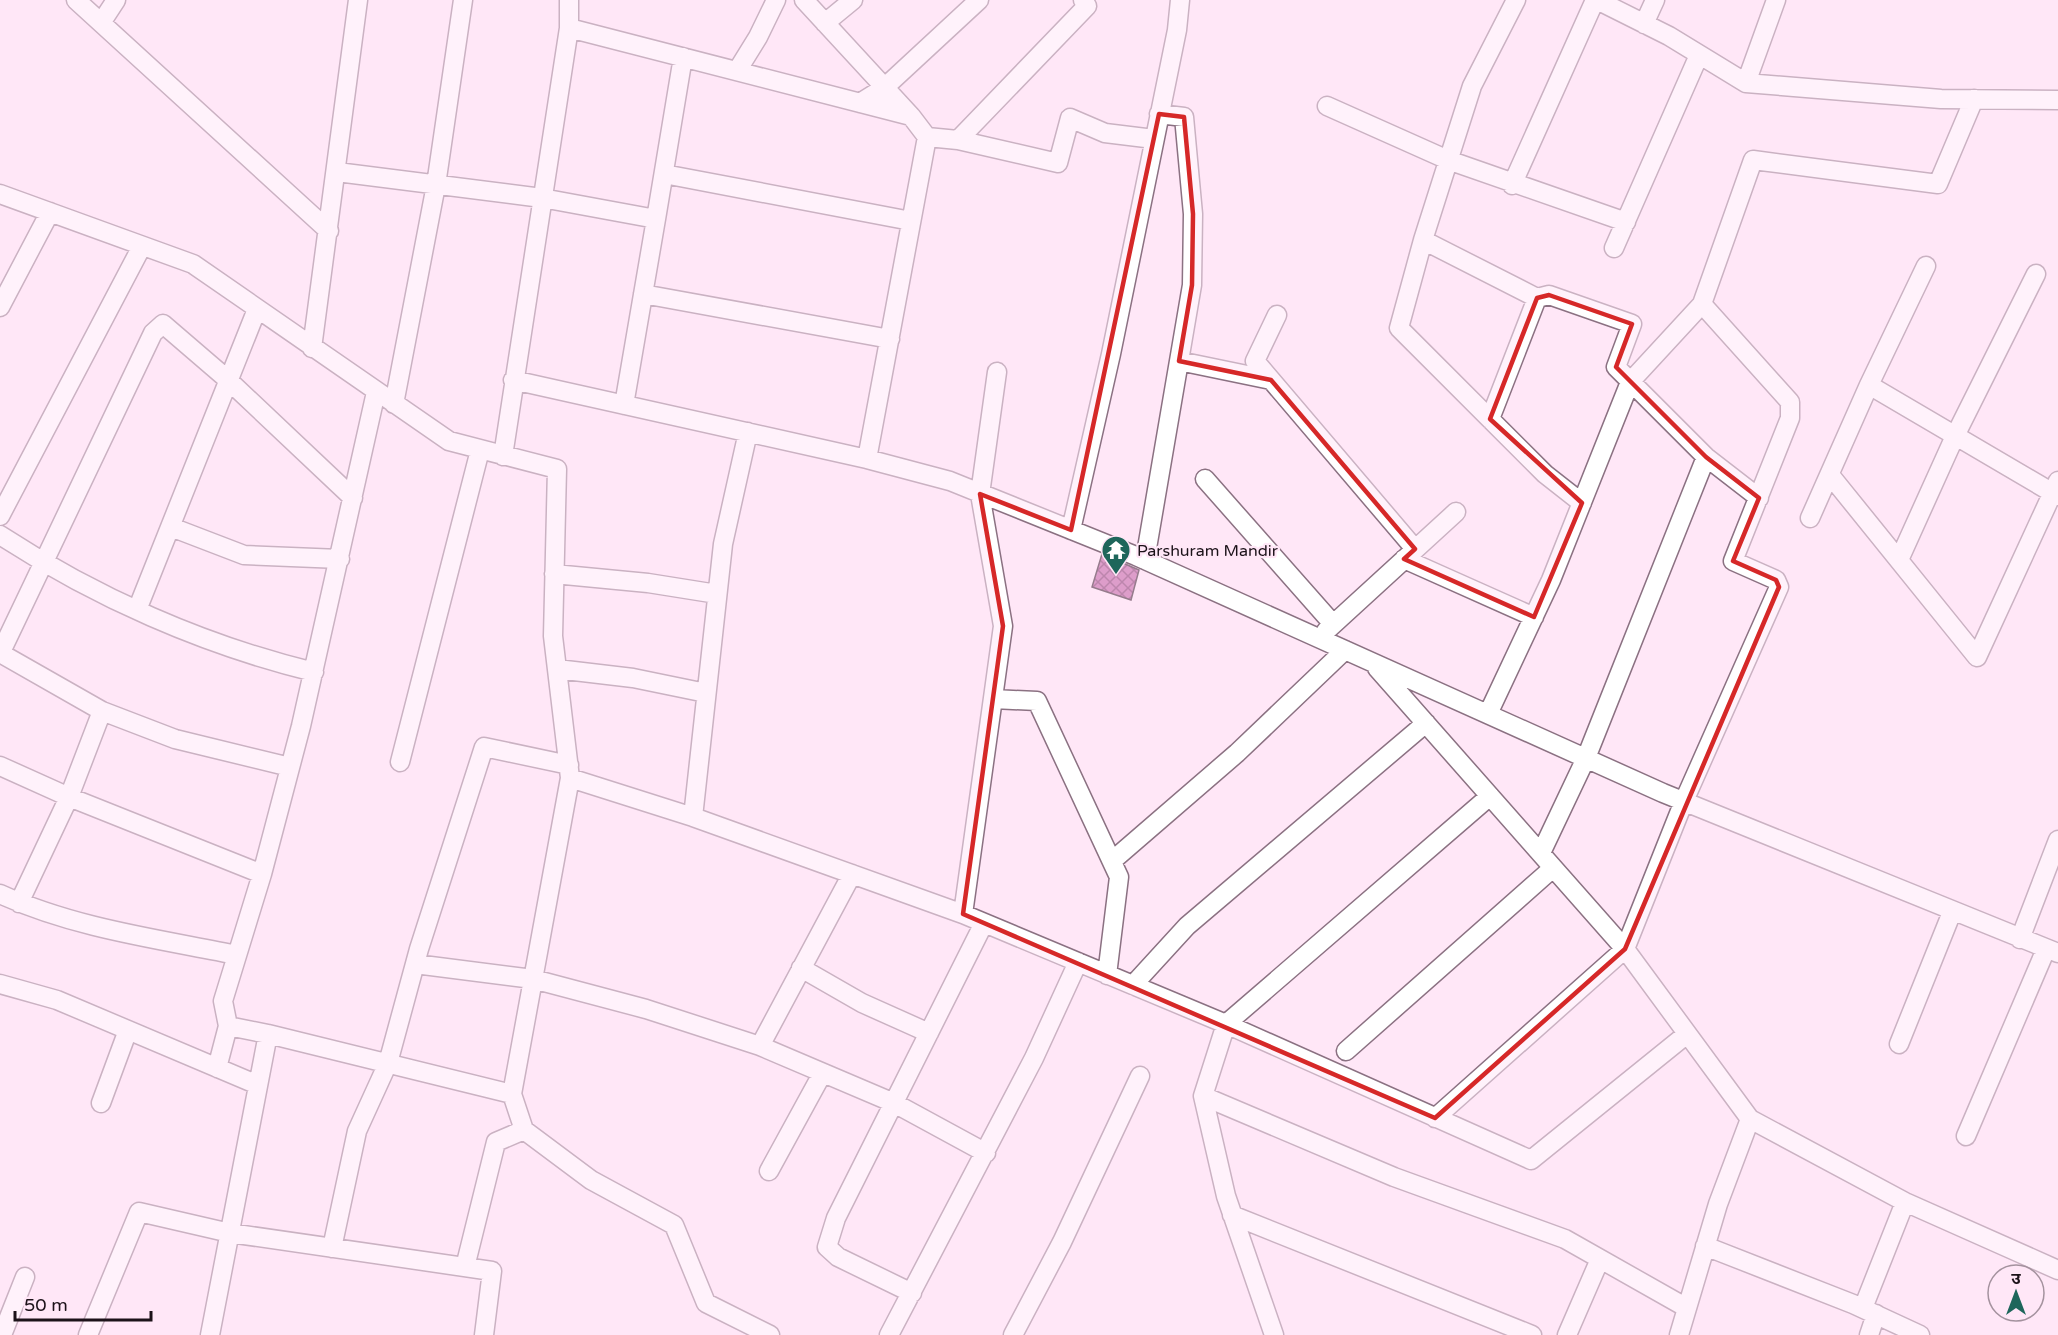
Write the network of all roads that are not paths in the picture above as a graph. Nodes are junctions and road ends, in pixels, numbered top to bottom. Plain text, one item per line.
1 (76, 0) edge
2 (116, 0) edge
3 (358, 0) edge
4 (463, 0) edge
5 (569, 0) edge
6 (776, 0) edge
7 (804, 0) edge
8 (853, 0) edge
9 (979, 0) edge
10 (1083, 0) edge
11 (1180, 0) edge
12 (1516, 0) edge
13 (1596, 0) edge
14 (1656, 0) edge
15 (1776, 0) edge
16 (101, 23) junction
17 (825, 23) junction
18 (1644, 24) junction
19 (569, 28) junction
20 (1699, 55) junction
21 (683, 57) junction
22 (736, 71) junction
23 (1746, 83) junction
24 (884, 86) junction
25 (1974, 99) junction
26 (2058, 100) edge
27 (861, 103) junction
28 (1327, 106) dead end
29 (1159, 114) junction
30 (911, 116) junction
31 (927, 137) junction
32 (1154, 139) junction
33 (958, 140) junction
34 (1448, 160) junction
35 (337, 172) junction
36 (664, 174) junction
37 (436, 185) junction
38 (1512, 185) junction
39 (0, 194) edge
40 (542, 198) junction
41 (50, 212) junction
42 (656, 219) junction
43 (911, 221) junction
44 (1626, 222) junction
45 (329, 231) junction
46 (1423, 240) junction
47 (142, 246) junction
48 (1614, 248) dead end
49 (1926, 266) dead end
50 (2036, 274) dead end
51 (643, 294) junction
52 (1537, 298) junction
53 (1702, 304) junction
54 (0, 307) edge
55 (257, 309) junction
56 (1277, 315) dead end
57 (890, 339) junction
58 (312, 348) junction
59 (1179, 362) junction
60 (998, 372) dead end
61 (227, 379) junction
62 (513, 380) junction
63 (1271, 380) junction
64 (1630, 382) junction
65 (1869, 384) junction
66 (376, 392) junction
67 (394, 404) junction
68 (624, 405) junction
69 (1490, 419) junction
70 (748, 432) junction
71 (1955, 436) junction
72 (480, 450) junction
73 (502, 456) junction
74 (1706, 457) junction
75 (867, 459) junction
76 (1830, 475) junction
77 (1205, 479) dead end
78 (2056, 490) edge
79 (980, 494) junction
80 (353, 498) junction
81 (1759, 498) junction
82 (1582, 503) junction
83 (1456, 512) dead end
84 (0, 516) edge
85 (1810, 518) dead end
86 (171, 527) junction
87 (1071, 530) junction
88 (0, 535) edge
89 (1410, 554) junction
90 (340, 560) junction
91 (1145, 560) junction
92 (1899, 560) junction
93 (44, 563) junction
94 (554, 574) junction
95 (717, 594) junction
96 (137, 610) junction
97 (1534, 617) junction
98 (1333, 624) junction
99 (1318, 638) junction
100 (1345, 650) junction
101 (0, 654) edge
102 (1373, 663) junction
103 (557, 669) junction
104 (314, 672) junction
105 (706, 693) junction
106 (993, 699) junction
107 (102, 711) junction
108 (1488, 714) junction
109 (1426, 723) junction
110 (1586, 758) junction
111 (400, 762) dead end
112 (0, 766) edge
113 (290, 767) junction
114 (569, 771) junction
115 (1490, 796) junction
116 (69, 797) junction
117 (1684, 801) junction
118 (693, 817) junction
119 (2058, 840) edge
120 (1540, 853) junction
121 (1112, 861) junction
122 (1553, 868) junction
123 (262, 874) junction
124 (852, 874) junction
125 (0, 894) edge
126 (19, 903) junction
127 (1952, 912) junction
128 (963, 914) junction
129 (984, 923) junction
130 (2020, 939) junction
131 (1624, 949) junction
132 (2052, 951) edge
133 (237, 955) junction
134 (1078, 962) junction
135 (415, 964) junction
136 (801, 968) junction
137 (1107, 975) junction
138 (533, 979) junction
139 (0, 984) edge
140 (1133, 985) junction
141 (1226, 1024) junction
142 (228, 1026) junction
143 (129, 1030) junction
144 (929, 1033) junction
145 (268, 1034) junction
146 (1687, 1034) junction
147 (1899, 1044) dead end
148 (760, 1046) junction
149 (1346, 1051) dead end
150 (387, 1063) junction
151 (217, 1068) junction
152 (822, 1074) junction
153 (1140, 1076) dead end
154 (258, 1085) junction
155 (512, 1094) junction
156 (1203, 1096) junction
157 (101, 1103) dead end
158 (894, 1103) junction
159 (1435, 1118) junction
160 (1750, 1119) junction
161 (524, 1130) junction
162 (1966, 1136) dead end
163 (986, 1153) junction
164 (769, 1171) dead end
165 (1905, 1202) junction
166 (1232, 1215) junction
167 (230, 1233) junction
168 (1705, 1246) junction
169 (332, 1248) junction
170 (1600, 1259) junction
171 (465, 1267) junction
172 (2058, 1270) edge
173 (25, 1277) dead end
174 (912, 1293) junction
175 (1687, 1308) junction
176 (1869, 1311) junction
177 (1681, 1334) edge
178 (2, 1335) edge
179 (88, 1335) edge
180 (210, 1335) edge
181 (483, 1335) edge
182 (770, 1335) edge
183 (890, 1335) edge
184 (1013, 1335) edge
185 (1274, 1335) edge
186 (1532, 1335) edge
187 (1567, 1335) edge
188 (1869, 1335) edge
189 (1920, 1335) edge

1 - 16 street
2 - 16 street
3 - 35 street
4 - 37 street
5 - 19 street
6 - 22 street
7 - 17 street
8 - 17 street
9 - 24 street
10 - 33 street
11 - 29 street
12 - 34 street
13 - 18 street
13 - 38 street
14 - 18 street
15 - 23 street
16 - 45 street
17 - 24 street
18 - 20 street
19 - 21 street
19 - 40 street
20 - 23 street
20 - 44 street
21 - 22 street
21 - 36 street
22 - 27 street
23 - 25 street
24 - 27 street
24 - 30 street
25 - 26 street
25 - 53 street
27 - 30 street
28 - 34 street
29 - 32 street
29 - 59 street
30 - 31 street
31 - 33 street
31 - 43 street
32 - 33 street
32 - 87 street
34 - 38 street
34 - 46 street
35 - 37 street
35 - 45 street
36 - 42 street
36 - 43 street
37 - 40 street
37 - 67 street
38 - 44 street
39 - 41 street
40 - 42 street
40 - 62 street
41 - 47 street
41 - 54 street
42 - 51 street
43 - 57 street
44 - 48 street
45 - 58 street
46 - 52 street
46 - 69 street
47 - 55 street
47 - 84 street
49 - 65 street
50 - 71 street
51 - 57 street
51 - 68 street
52 - 64 street
52 - 69 street
53 - 64 street
53 - 81 street
55 - 58 street
55 - 61 street
56 - 63 street
57 - 75 street
58 - 66 street
59 - 63 street
59 - 91 street
60 - 79 street
61 - 80 street
61 - 86 street
61 - 93 street
62 - 68 street
62 - 73 street
63 - 89 street
64 - 74 street
64 - 82 street
65 - 71 street
65 - 76 street
66 - 67 street
66 - 80 street
67 - 72 street
68 - 70 street
69 - 82 street
70 - 75 street
70 - 95 street
71 - 78 street
71 - 92 street
72 - 73 street
72 - 111 street
73 - 94 street
74 - 81 street
74 - 110 street
75 - 79 street
76 - 85 street
76 - 92 street
77 - 98 street
78 - 92 street
79 - 87 street
79 - 106 street
80 - 90 street
81 - 117 street
82 - 97 street
83 - 89 street
86 - 90 street
86 - 96 street
87 - 91 street
88 - 93 street
89 - 97 street
89 - 98 street
90 - 104 street
91 - 99 street
93 - 96 street
93 - 101 street
94 - 95 street
94 - 103 street
95 - 105 street
96 - 104 street
97 - 108 street
98 - 99 street
99 - 100 street
100 - 102 street
100 - 121 street
101 - 107 street
102 - 108 street
102 - 109 street
103 - 105 street
103 - 114 street
104 - 113 street
105 - 118 street
106 - 121 street
106 - 128 street
107 - 113 street
107 - 116 street
108 - 110 street
109 - 115 street
109 - 140 street
110 - 117 street
110 - 120 street
112 - 116 street
113 - 123 street
114 - 118 street
114 - 135 street
114 - 138 street
115 - 120 street
115 - 141 street
116 - 123 street
116 - 126 street
117 - 127 street
117 - 131 street
118 - 124 street
119 - 130 street
120 - 122 street
121 - 137 street
122 - 131 street
122 - 149 street
123 - 133 street
124 - 128 street
124 - 136 street
125 - 126 street
126 - 133 street
127 - 130 street
127 - 147 street
128 - 129 street
129 - 134 street
129 - 144 street
130 - 132 street
131 - 146 street
131 - 159 street
132 - 162 street
133 - 142 street
134 - 137 street
134 - 163 street
135 - 138 street
135 - 150 street
136 - 144 street
136 - 148 street
137 - 140 street
138 - 148 street
138 - 155 street
139 - 143 street
140 - 141 street
141 - 156 street
141 - 159 street
142 - 145 street
142 - 151 street
143 - 151 street
143 - 157 street
144 - 158 street
145 - 150 street
145 - 154 street
146 - 159 street
146 - 160 street
148 - 152 street
150 - 155 street
150 - 169 street
151 - 154 street
152 - 158 street
152 - 164 street
153 - 184 street
154 - 167 street
155 - 161 street
156 - 166 street
156 - 170 street
158 - 163 street
158 - 174 street
160 - 165 street
160 - 168 street
161 - 171 street
161 - 182 street
163 - 174 street
165 - 172 street
165 - 176 street
166 - 185 street
166 - 186 street
167 - 169 street
167 - 179 street
167 - 180 street
168 - 175 street
168 - 176 street
169 - 171 street
170 - 175 street
170 - 187 street
171 - 181 street
173 - 178 street
174 - 183 street
175 - 177 street
176 - 188 street
176 - 189 street

